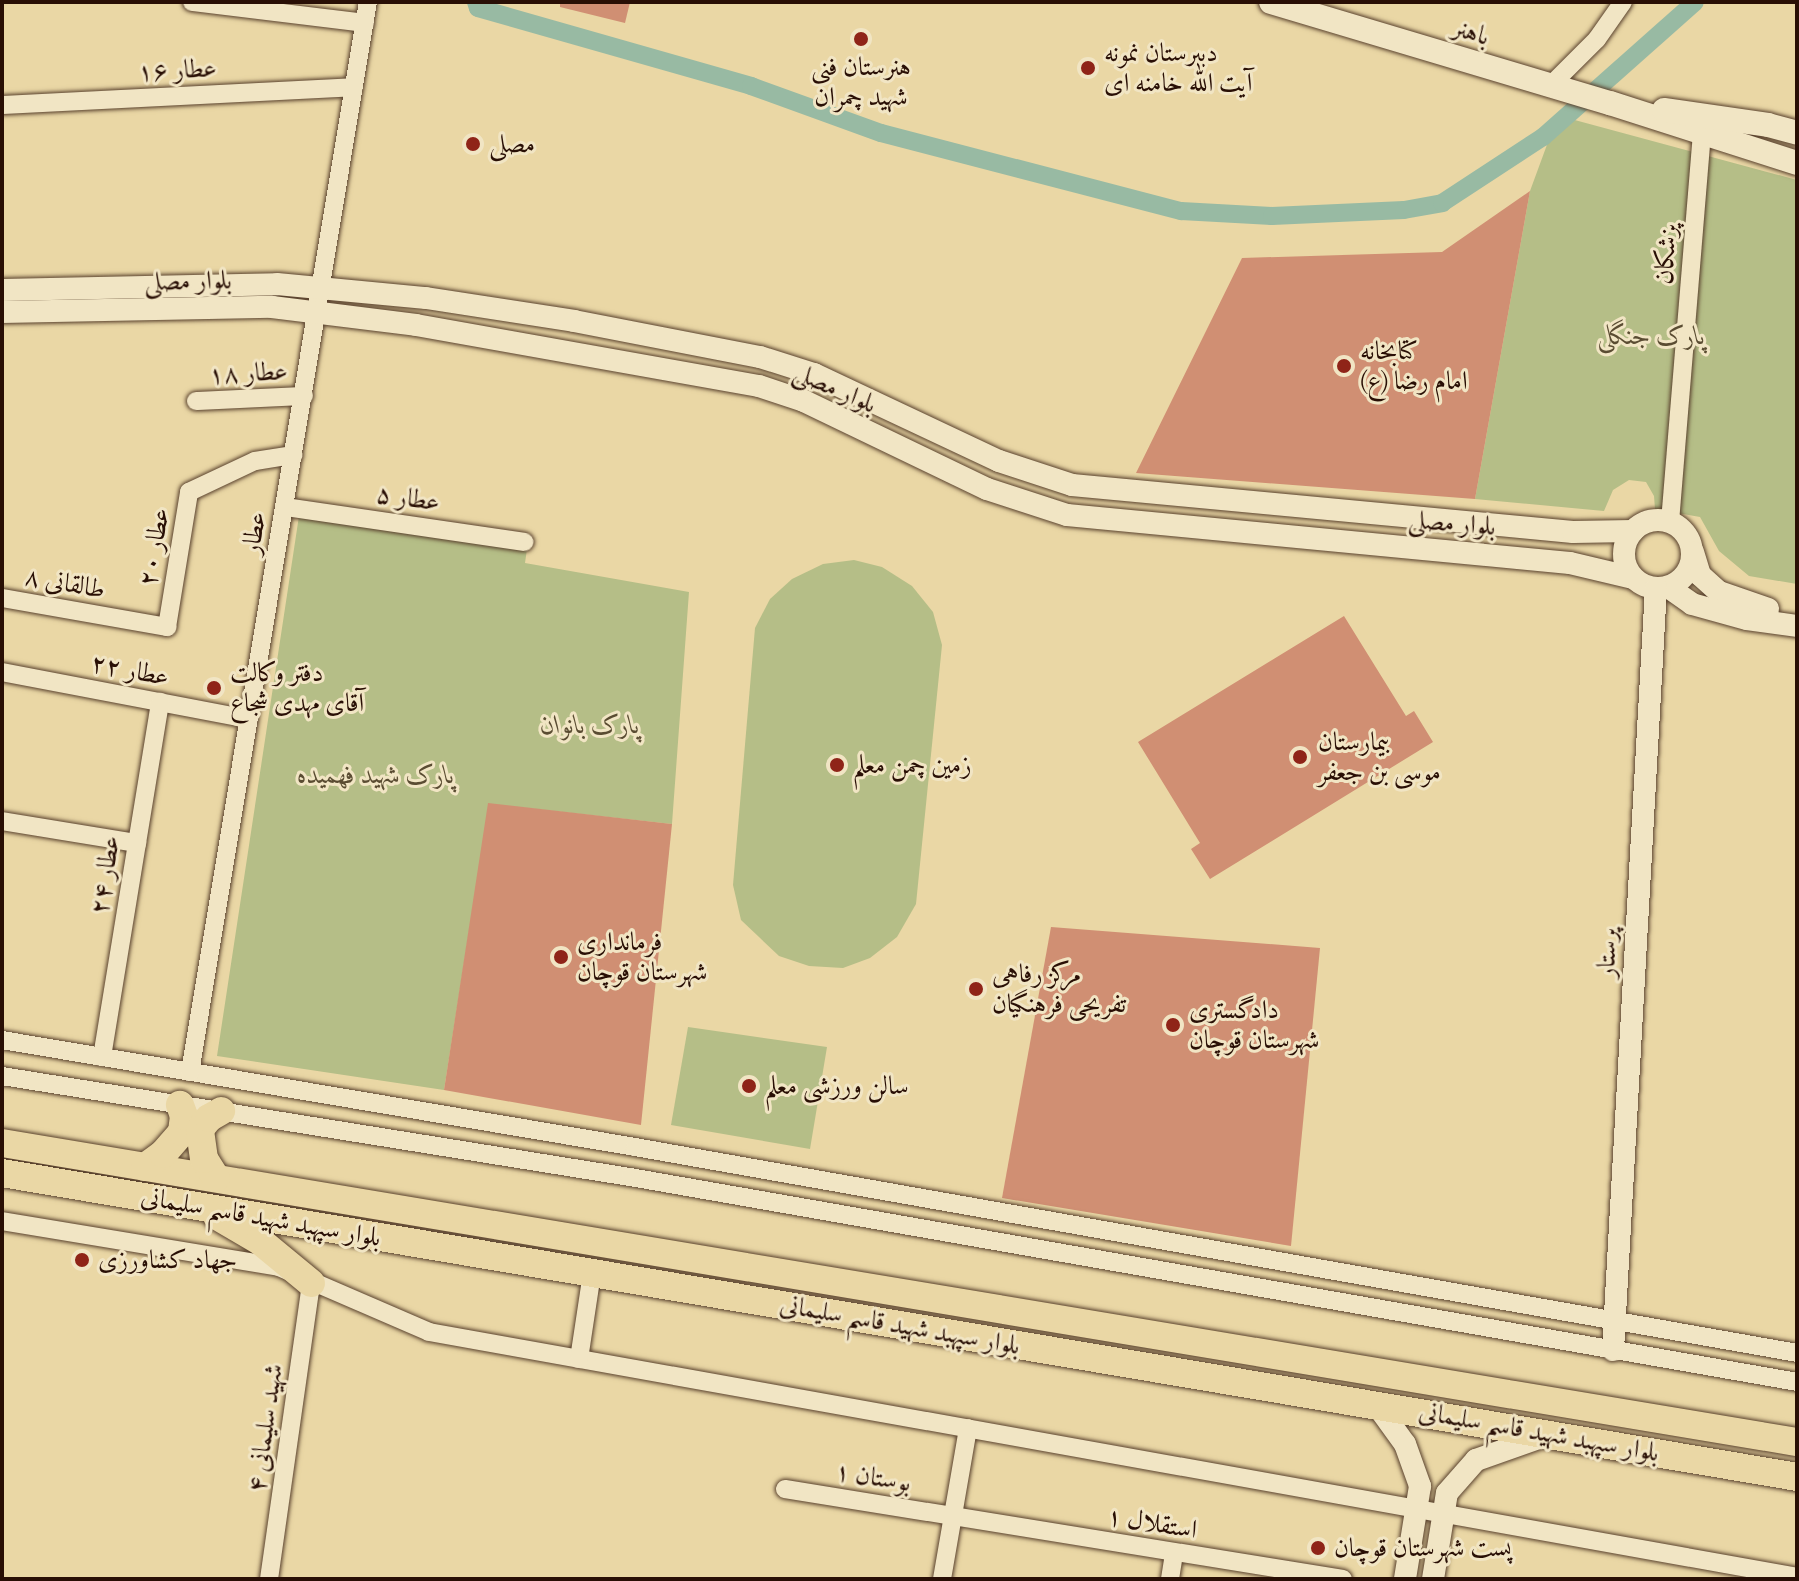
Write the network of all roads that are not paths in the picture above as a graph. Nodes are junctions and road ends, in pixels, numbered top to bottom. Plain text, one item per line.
1 (192, 2) edge
2 (368, 2) edge
3 (1271, 2) edge
4 (1623, 2) edge
5 (1635, 2) edge
6 (213, 3) edge
7 (365, 23) junction
8 (1597, 39) junction
9 (354, 87) junction
10 (1560, 88) junction
11 (1610, 103) junction
12 (2, 105) edge
13 (1797, 133) edge
14 (1702, 135) junction
15 (1797, 163) edge
16 (322, 288) junction
17 (2, 290) edge
18 (2, 312) edge
19 (317, 313) junction
20 (304, 396) junction
21 (196, 401) dead end
22 (294, 455) junction
23 (285, 507) junction
24 (1670, 522) junction
25 (1633, 531) junction
26 (1573, 532) junction
27 (524, 542) dead end
28 (1693, 552) junction
29 (1570, 563) junction
30 (1633, 578) junction
31 (1662, 588) junction
32 (2, 598) edge
33 (1797, 614) edge
34 (1797, 626) edge
35 (167, 627) joint
36 (2, 672) edge
37 (160, 702) junction
38 (249, 719) junction
39 (2, 821) edge
40 (137, 843) junction
41 (2, 1040) edge
42 (102, 1057) junction
43 (190, 1072) junction
44 (2, 1076) edge
45 (180, 1105) junction
46 (221, 1111) junction
47 (2, 1143) edge
48 (635, 1147) junction
49 (145, 1167) junction
50 (2, 1173) edge
51 (630, 1177) junction
52 (216, 1178) junction
53 (202, 1207) junction
54 (2, 1221) edge
55 (1108, 1232) junction
56 (1103, 1260) junction
57 (592, 1273) junction
58 (311, 1283) junction
59 (1615, 1322) junction
60 (1613, 1350) junction
61 (1797, 1353) edge
62 (579, 1359) junction
63 (1797, 1382) edge
64 (1376, 1404) junction
65 (968, 1428) junction
66 (1550, 1434) junction
67 (1797, 1442) edge
68 (1797, 1477) edge
69 (785, 1489) dead end
70 (1417, 1507) junction
71 (1445, 1512) junction
72 (953, 1516) junction
73 (1174, 1553) junction
74 (1797, 1577) edge
75 (269, 1579) edge
76 (942, 1579) edge
77 (1170, 1579) edge
78 (1343, 1579) edge
79 (1405, 1579) edge
80 (1433, 1579) edge

1 - 6 street
2 - 7 street, عطار
3 - 10 main road, باهنر
4 - 8 street
5 - 8 street
6 - 7 street
7 - 9 street, عطار
8 - 10 street
9 - 12 street, عطار ۱۶
9 - 16 street, عطار
10 - 11 main road, باهنر
11 - 13 main road, باهنر
11 - 14 main road, باهنر
14 - 15 main road, باهنر
14 - 24 street, پزشکان
16 - 17 street, بلوار مصلی
16 - 19 street, عطار
16 - 26 street, بلوار مصلی
18 - 19 street, بلوار مصلی
19 - 20 street, عطار
19 - 29 street, بلوار مصلی
20 - 21 street, عطار ۱۸
20 - 22 street, عطار
22 - 23 street, عطار
22 - 35 street, عطار ۲۰
23 - 27 street, عطار ۵
23 - 38 street, عطار
24 - 25 street
24 - 28 street
25 - 26 street, بلوار مصلی
25 - 30 street
26 - 29 street
28 - 31 street
28 - 33 street
29 - 30 street, بلوار مصلی
30 - 31 street
31 - 34 street
31 - 59 street, پرستار
32 - 35 street, طالقانی ۸
36 - 37 street, عطار ۲۲
37 - 38 street, عطار ۲۲
37 - 40 street, عطار ۲۴
38 - 43 street, عطار
39 - 40 street
40 - 42 street, عطار ۲۴
41 - 42 street
42 - 43 street
43 - 48 street
44 - 45 street
45 - 46 street
45 - 49 highway
46 - 51 street
46 - 52 highway
47 - 49 highway, بلوار سپهبد شهید قاسم سلیمانی
48 - 51 street
48 - 55 street
49 - 52 highway, بلوار سپهبد شهید قاسم سلیمانی
50 - 53 highway, بلوار سپهبد شهید قاسم سلیمانی
51 - 56 street
52 - 67 highway, بلوار سپهبد شهید قاسم سلیمانی
53 - 57 highway, بلوار سپهبد شهید قاسم سلیمانی
53 - 58 highway
54 - 58 street
55 - 56 street
55 - 59 street
56 - 60 street
57 - 62 street
57 - 64 highway, بلوار سپهبد شهید قاسم سلیمانی
58 - 62 street
58 - 75 street, شهید سلیمانی ۴
59 - 60 street, پرستار
59 - 61 street
60 - 63 street
62 - 65 street
64 - 66 highway, بلوار سپهبد شهید قاسم سلیمانی
64 - 70 street
65 - 70 street
65 - 72 street
66 - 68 highway, بلوار سپهبد شهید قاسم سلیمانی
66 - 71 street
69 - 72 street, بوستان ۱
70 - 71 street
70 - 79 street
71 - 74 street
71 - 80 street
72 - 73 street, استقلال ۱
72 - 76 street
73 - 77 street
73 - 78 street, استقلال ۱

